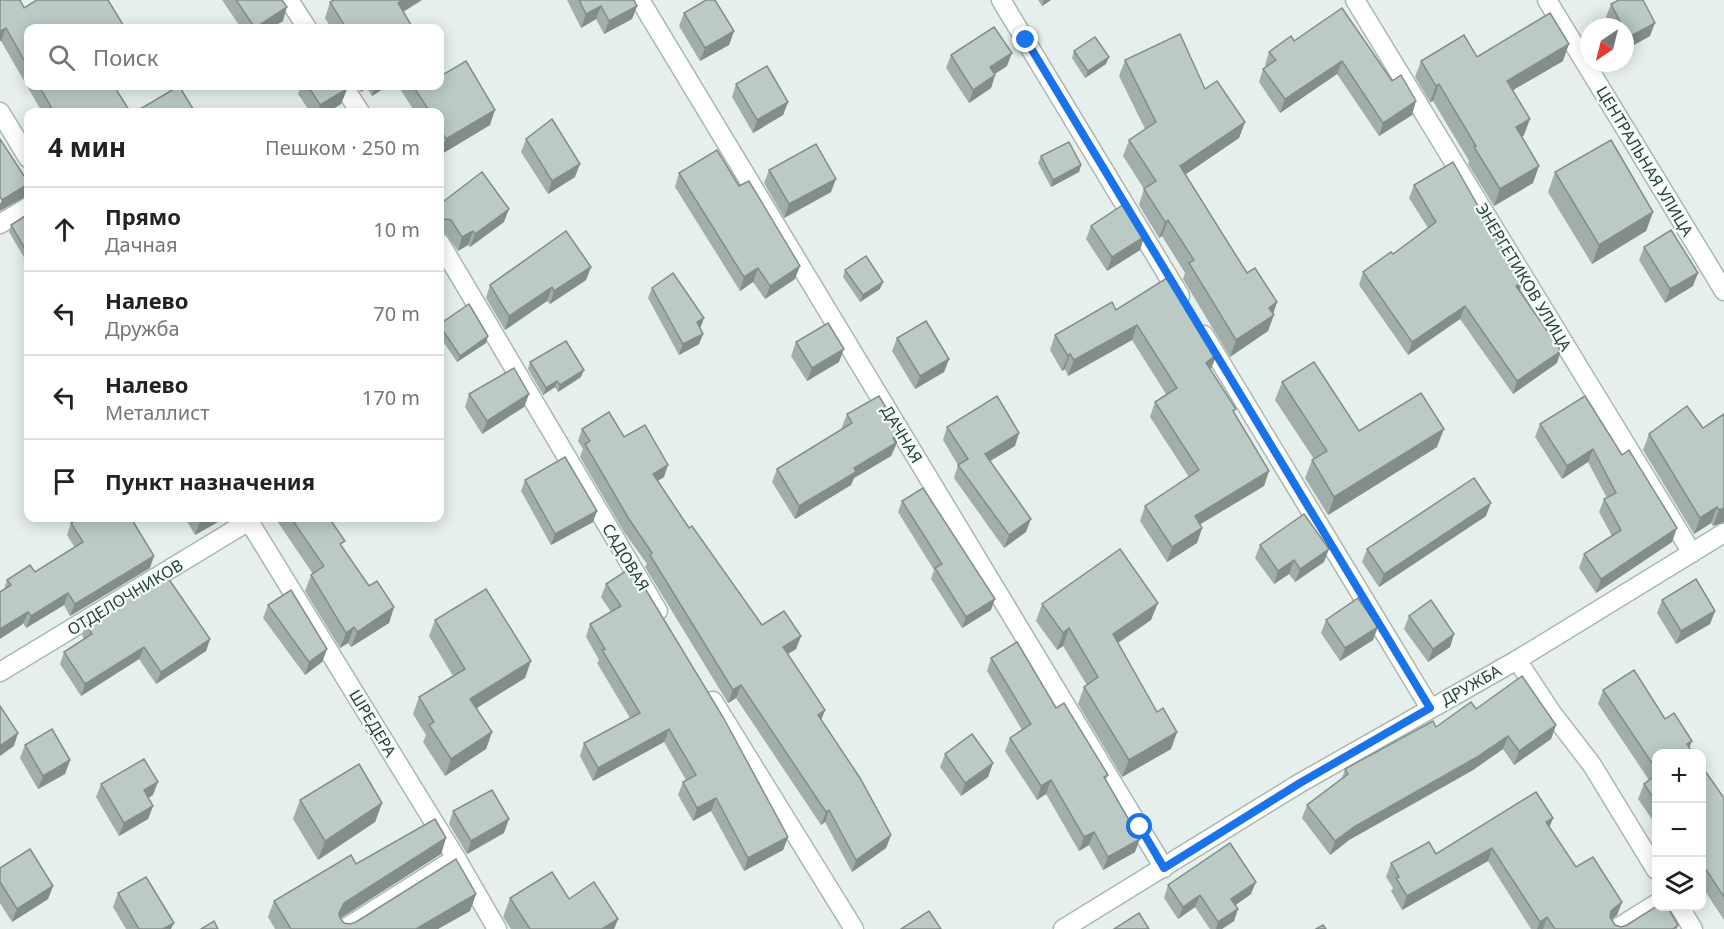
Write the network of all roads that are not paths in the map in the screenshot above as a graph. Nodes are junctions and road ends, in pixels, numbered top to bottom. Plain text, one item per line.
1 (289, 0) edge
2 (640, 0) edge
3 (1001, 0) edge
4 (1355, 0) edge
5 (1547, 0) edge
6 (304, 24) edge
7 (346, 90) edge
8 (357, 108) edge
9 (0, 111) edge
10 (24, 151) edge
11 (24, 209) edge
12 (0, 224) edge
13 (444, 250) edge
14 (1724, 291) edge
15 (243, 522) edge
16 (250, 522) edge
17 (1724, 532) edge
18 (1692, 553) junction
19 (665, 622) edge
20 (1517, 660) junction
21 (0, 672) edge
22 (702, 683) edge
23 (1430, 708) junction
24 (456, 858) junction
25 (1652, 863) edge
26 (1164, 868) junction
27 (1652, 906) edge
28 (1682, 911) edge
29 (345, 929) edge
30 (496, 929) edge
31 (854, 929) edge
32 (1063, 929) edge
33 (1616, 929) edge
34 (1693, 929) edge

1 - 6 street
2 - 26 street, ДАЧНАЯ
3 - 23 street
4 - 18 street, ЭНЕРГЕТИКОВ УЛИЦА
5 - 14 street, ЦЕНТРАЛЬНАЯ УЛИЦА
7 - 8 street
9 - 10 street
11 - 12 street
13 - 19 street, САДОВАЯ
15 - 21 street, ОТДЕЛОЧНИКОВ
16 - 24 street, ШРЕДЕРА
17 - 18 street, ДРУЖБА
18 - 20 street, ДРУЖБА
20 - 23 street, ДРУЖБА
20 - 25 street
22 - 31 street
23 - 26 street, ДРУЖБА
24 - 29 street
24 - 30 street, ШРЕДЕРА
26 - 32 street, ДРУЖБА
27 - 33 street
28 - 34 street

